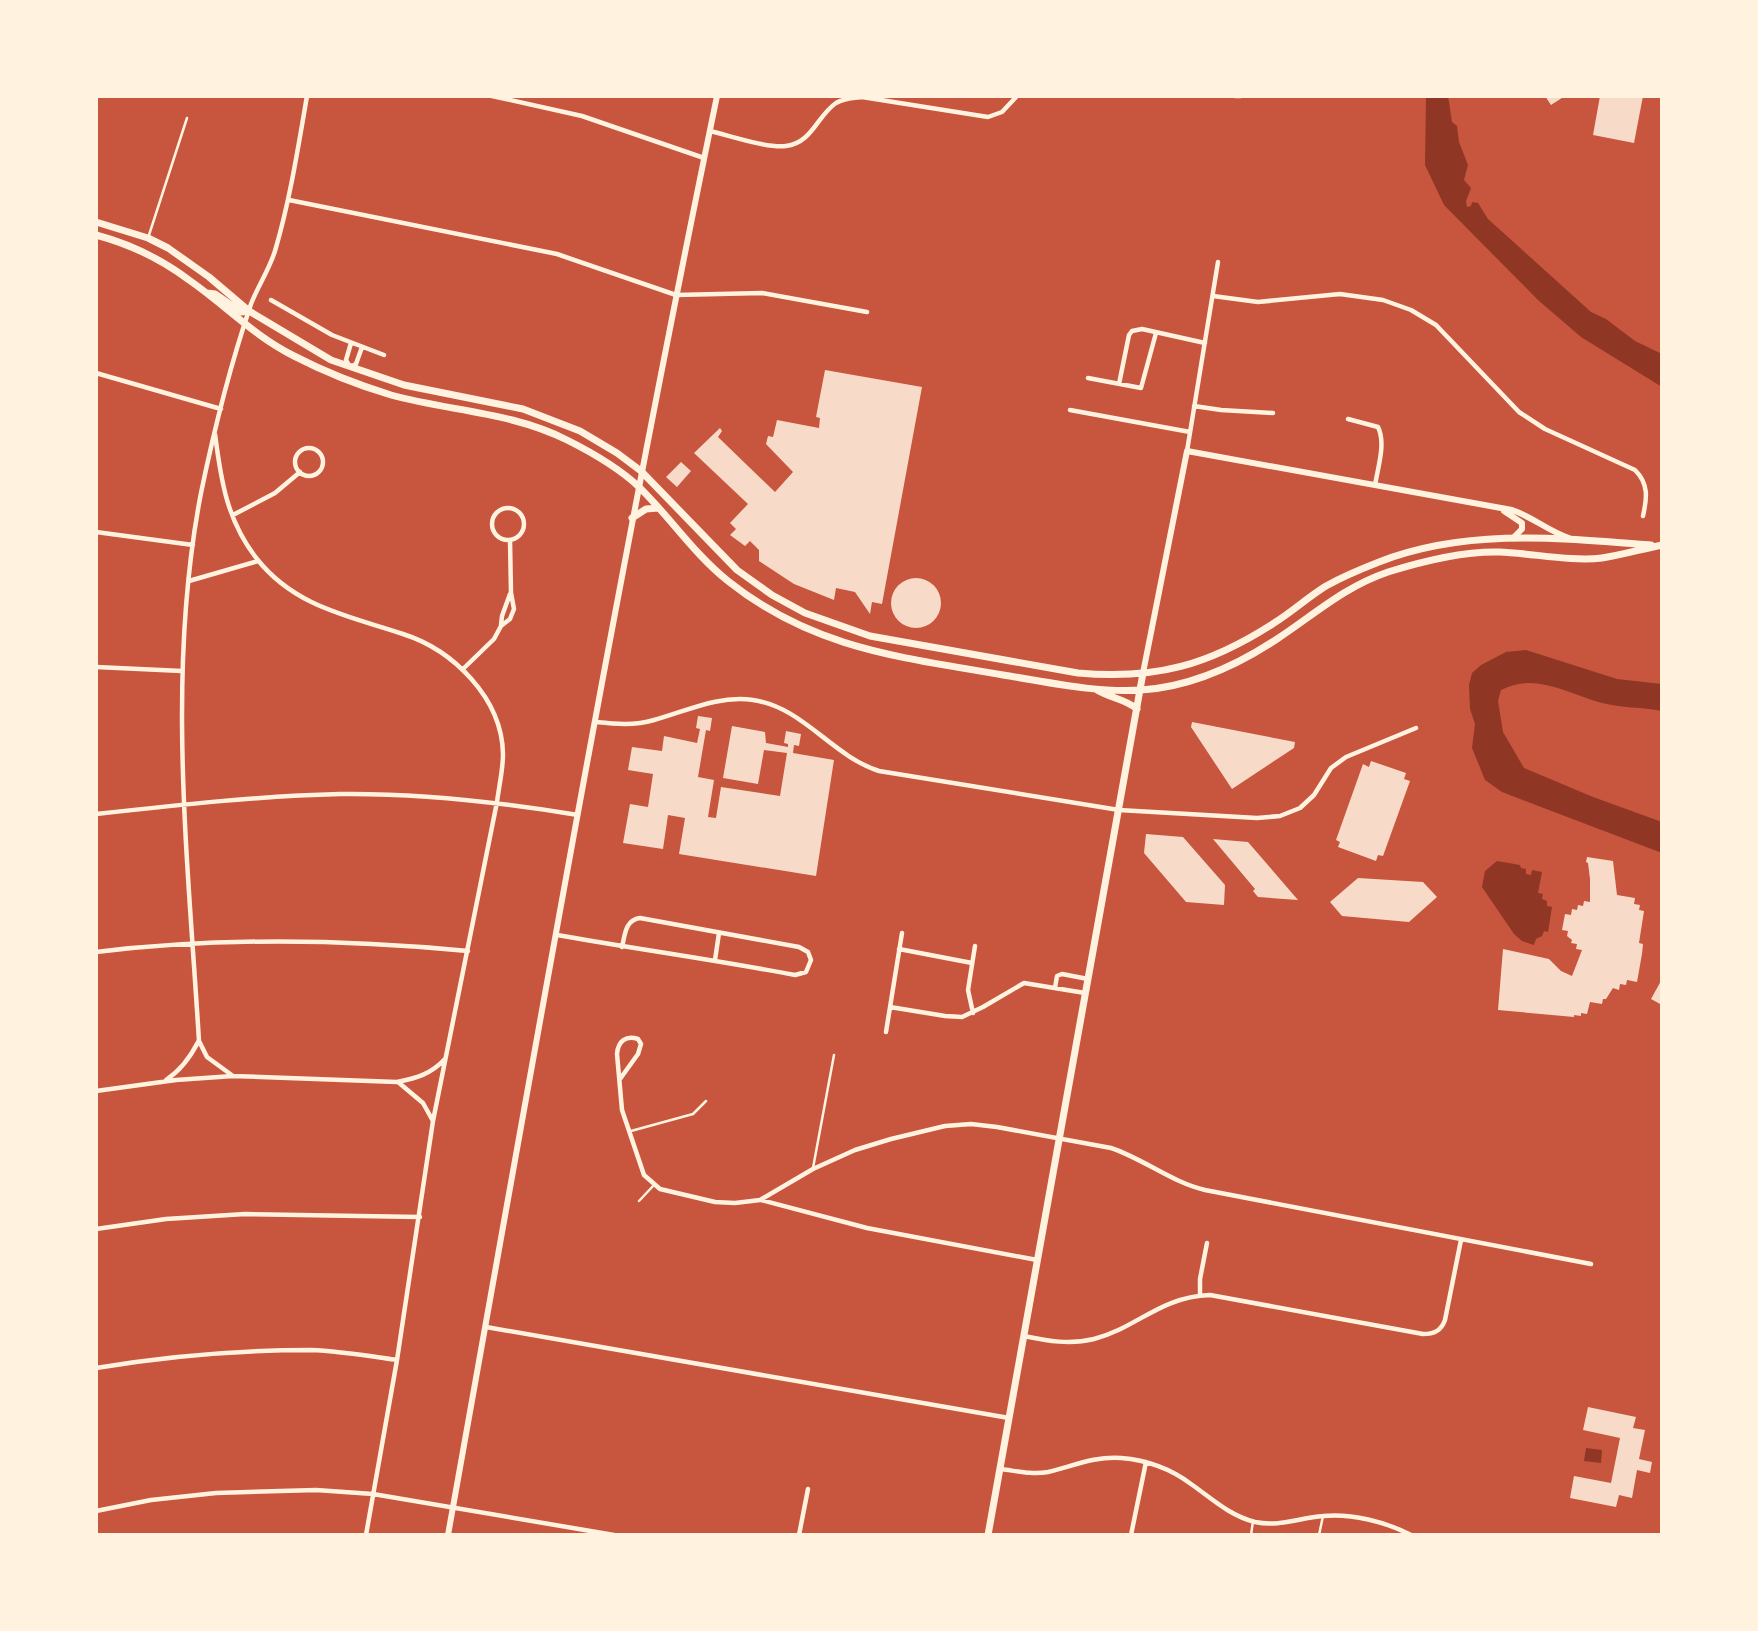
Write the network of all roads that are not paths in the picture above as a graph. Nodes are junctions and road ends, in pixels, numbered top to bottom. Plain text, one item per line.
1 (307, 96) edge
2 (492, 96) edge
3 (717, 96) edge
4 (1017, 96) edge
5 (1235, 96) edge
6 (1241, 96) edge
7 (187, 118) dead end
8 (710, 131) junction
9 (704, 158) junction
10 (289, 200) junction
11 (96, 222) edge
12 (96, 235) edge
13 (148, 239) junction
14 (1218, 262) dead end
15 (205, 292) junction
16 (676, 295) junction
17 (1213, 296) junction
18 (271, 300) dead end
19 (249, 311) junction
20 (867, 312) dead end
21 (244, 326) junction
22 (1156, 332) junction
23 (351, 343) junction
24 (1205, 343) junction
25 (362, 347) junction
26 (384, 355) dead end
27 (350, 368) junction
28 (96, 373) edge
29 (1088, 378) dead end
30 (345, 379) junction
31 (1119, 384) junction
32 (455, 395) junction
33 (1194, 406) junction
34 (453, 408) junction
35 (221, 409) junction
36 (1070, 410) dead end
37 (1273, 413) dead end
38 (542, 415) junction
39 (1348, 419) dead end
40 (538, 427) junction
41 (1190, 432) junction
42 (215, 434) junction
43 (1187, 451) junction
44 (641, 471) junction
45 (300, 472) junction
46 (638, 486) junction
47 (1374, 486) junction
48 (658, 508) junction
49 (1500, 509) junction
50 (233, 515) junction
51 (1643, 516) dead end
52 (632, 518) junction
53 (96, 532) edge
54 (1513, 538) junction
55 (1574, 539) junction
56 (510, 540) junction
57 (1482, 540) junction
58 (192, 545) junction
59 (1660, 546) edge
60 (1483, 553) junction
61 (258, 561) junction
62 (1378, 562) junction
63 (1384, 574) junction
64 (190, 581) junction
65 (511, 593) junction
66 (1289, 612) junction
67 (1297, 624) junction
68 (501, 626) junction
69 (863, 635) junction
70 (859, 648) junction
71 (1000, 661) junction
72 (96, 667) edge
73 (463, 669) junction
74 (182, 671) junction
75 (1143, 673) junction
76 (998, 674) junction
77 (1094, 689) junction
78 (1140, 690) junction
79 (1137, 709) junction
80 (595, 722) junction
81 (1416, 728) dead end
82 (496, 802) junction
83 (186, 804) junction
84 (1119, 810) junction
85 (96, 814) edge
86 (578, 814) junction
87 (719, 933) junction
88 (902, 933) dead end
89 (557, 935) junction
90 (193, 942) junction
91 (975, 946) dead end
92 (622, 947) junction
93 (899, 949) junction
94 (468, 951) junction
95 (96, 952) edge
96 (715, 960) junction
97 (972, 963) junction
98 (1088, 979) junction
99 (1055, 988) junction
100 (1086, 993) junction
101 (890, 1007) junction
102 (973, 1013) junction
103 (886, 1032) dead end
104 (199, 1041) junction
105 (834, 1055) dead end
106 (445, 1059) junction
107 (233, 1076) junction
108 (620, 1079) junction
109 (162, 1082) junction
110 (397, 1082) junction
111 (96, 1091) edge
112 (706, 1101) dead end
113 (433, 1121) junction
114 (628, 1132) junction
115 (1059, 1139) junction
116 (813, 1169) junction
117 (654, 1185) junction
118 (760, 1200) junction
119 (639, 1201) dead end
120 (420, 1217) junction
121 (96, 1229) edge
122 (1461, 1240) junction
123 (1207, 1243) dead end
124 (1037, 1260) junction
125 (1591, 1264) dead end
126 (1200, 1295) junction
127 (485, 1327) junction
128 (1024, 1336) junction
129 (397, 1360) junction
130 (96, 1368) edge
131 (1009, 1418) junction
132 (1146, 1462) junction
133 (1000, 1468) junction
134 (808, 1489) dead end
135 (373, 1494) junction
136 (453, 1507) junction
137 (96, 1511) edge
138 (1323, 1516) junction
139 (1253, 1521) junction
140 (799, 1534) edge
141 (366, 1535) edge
142 (448, 1535) edge
143 (614, 1535) edge
144 (988, 1535) edge
145 (1131, 1535) edge
146 (1251, 1535) edge
147 (1320, 1535) edge
148 (1411, 1535) edge

1 - 10 street
2 - 9 street
3 - 8 street
4 - 8 street
5 - 6 street
7 - 13 lane
8 - 9 street
9 - 16 street
10 - 16 street
10 - 19 street
11 - 13 main road
12 - 15 main road
13 - 19 main road
14 - 17 street
15 - 19 main road
15 - 21 main road
16 - 20 street
16 - 44 street
17 - 24 street
17 - 51 street
18 - 23 street
19 - 21 street
19 - 27 main road
21 - 30 main road
21 - 35 street
22 - 24 street
22 - 31 street
22 - 31 street
23 - 25 street
23 - 27 street
24 - 33 street
25 - 26 street
25 - 27 street
27 - 30 main road
27 - 32 main road
28 - 35 street
29 - 31 street
30 - 34 main road
32 - 34 main road
32 - 38 main road
33 - 37 street
33 - 41 street
34 - 40 main road
35 - 42 street
36 - 41 street
38 - 40 main road
38 - 44 main road
39 - 47 street
40 - 46 main road
41 - 43 street
42 - 50 street
42 - 58 street
43 - 47 street
43 - 75 street
44 - 46 street
44 - 69 main road
45 - 45 street
45 - 50 street
46 - 48 main road
46 - 52 street
47 - 49 street
48 - 52 main road
48 - 70 main road
49 - 54 street
49 - 55 street
50 - 61 street
52 - 80 street
53 - 58 street
54 - 55 main road
54 - 57 main road
55 - 59 main road
56 - 56 street
56 - 65 street
57 - 60 main road
57 - 62 main road
58 - 64 street
59 - 60 main road
60 - 63 main road
61 - 64 street
61 - 73 street
62 - 63 main road
62 - 66 main road
63 - 67 main road
64 - 74 street
65 - 68 street
65 - 68 street
66 - 67 main road
66 - 75 main road
67 - 78 main road
68 - 73 street
69 - 70 main road
69 - 71 main road
70 - 76 main road
71 - 75 main road
71 - 76 main road
72 - 74 street
73 - 82 street
74 - 83 street
75 - 78 main road
76 - 77 main road
77 - 78 main road
77 - 79 main road
78 - 79 main road
79 - 84 main road
80 - 84 street
80 - 86 street
81 - 84 street
82 - 83 street
82 - 86 street
82 - 94 street
83 - 85 street
83 - 90 street
84 - 98 main road
86 - 89 street
87 - 92 street
87 - 96 street
87 - 96 street
88 - 93 street
89 - 92 street
89 - 127 street
90 - 94 street
90 - 95 street
90 - 104 street
91 - 97 street
92 - 96 street
93 - 97 street
93 - 101 street
94 - 106 street
97 - 102 street
98 - 99 street
98 - 100 main road
99 - 100 street
99 - 102 street
100 - 115 main road
101 - 102 street
101 - 103 street
104 - 107 street
104 - 109 street
105 - 116 lane
106 - 110 street
106 - 113 street
107 - 109 street
107 - 110 street
108 - 108 street
108 - 114 street
109 - 111 street
110 - 113 street
112 - 114 lane
113 - 120 street
114 - 117 street
115 - 116 street
115 - 122 street
115 - 124 main road
116 - 118 street
117 - 118 street
117 - 119 lane
118 - 124 street
120 - 121 street
120 - 129 street
122 - 125 street
122 - 126 street
123 - 126 street
124 - 128 main road
126 - 128 street
127 - 131 street
127 - 136 street
128 - 131 main road
129 - 130 street
129 - 135 street
131 - 133 main road
132 - 133 street
132 - 139 street
132 - 145 street
133 - 144 main road
134 - 140 street
135 - 136 street
135 - 137 street
135 - 141 street
136 - 142 street
136 - 143 street
138 - 139 street
138 - 147 lane
138 - 148 street
139 - 146 lane

